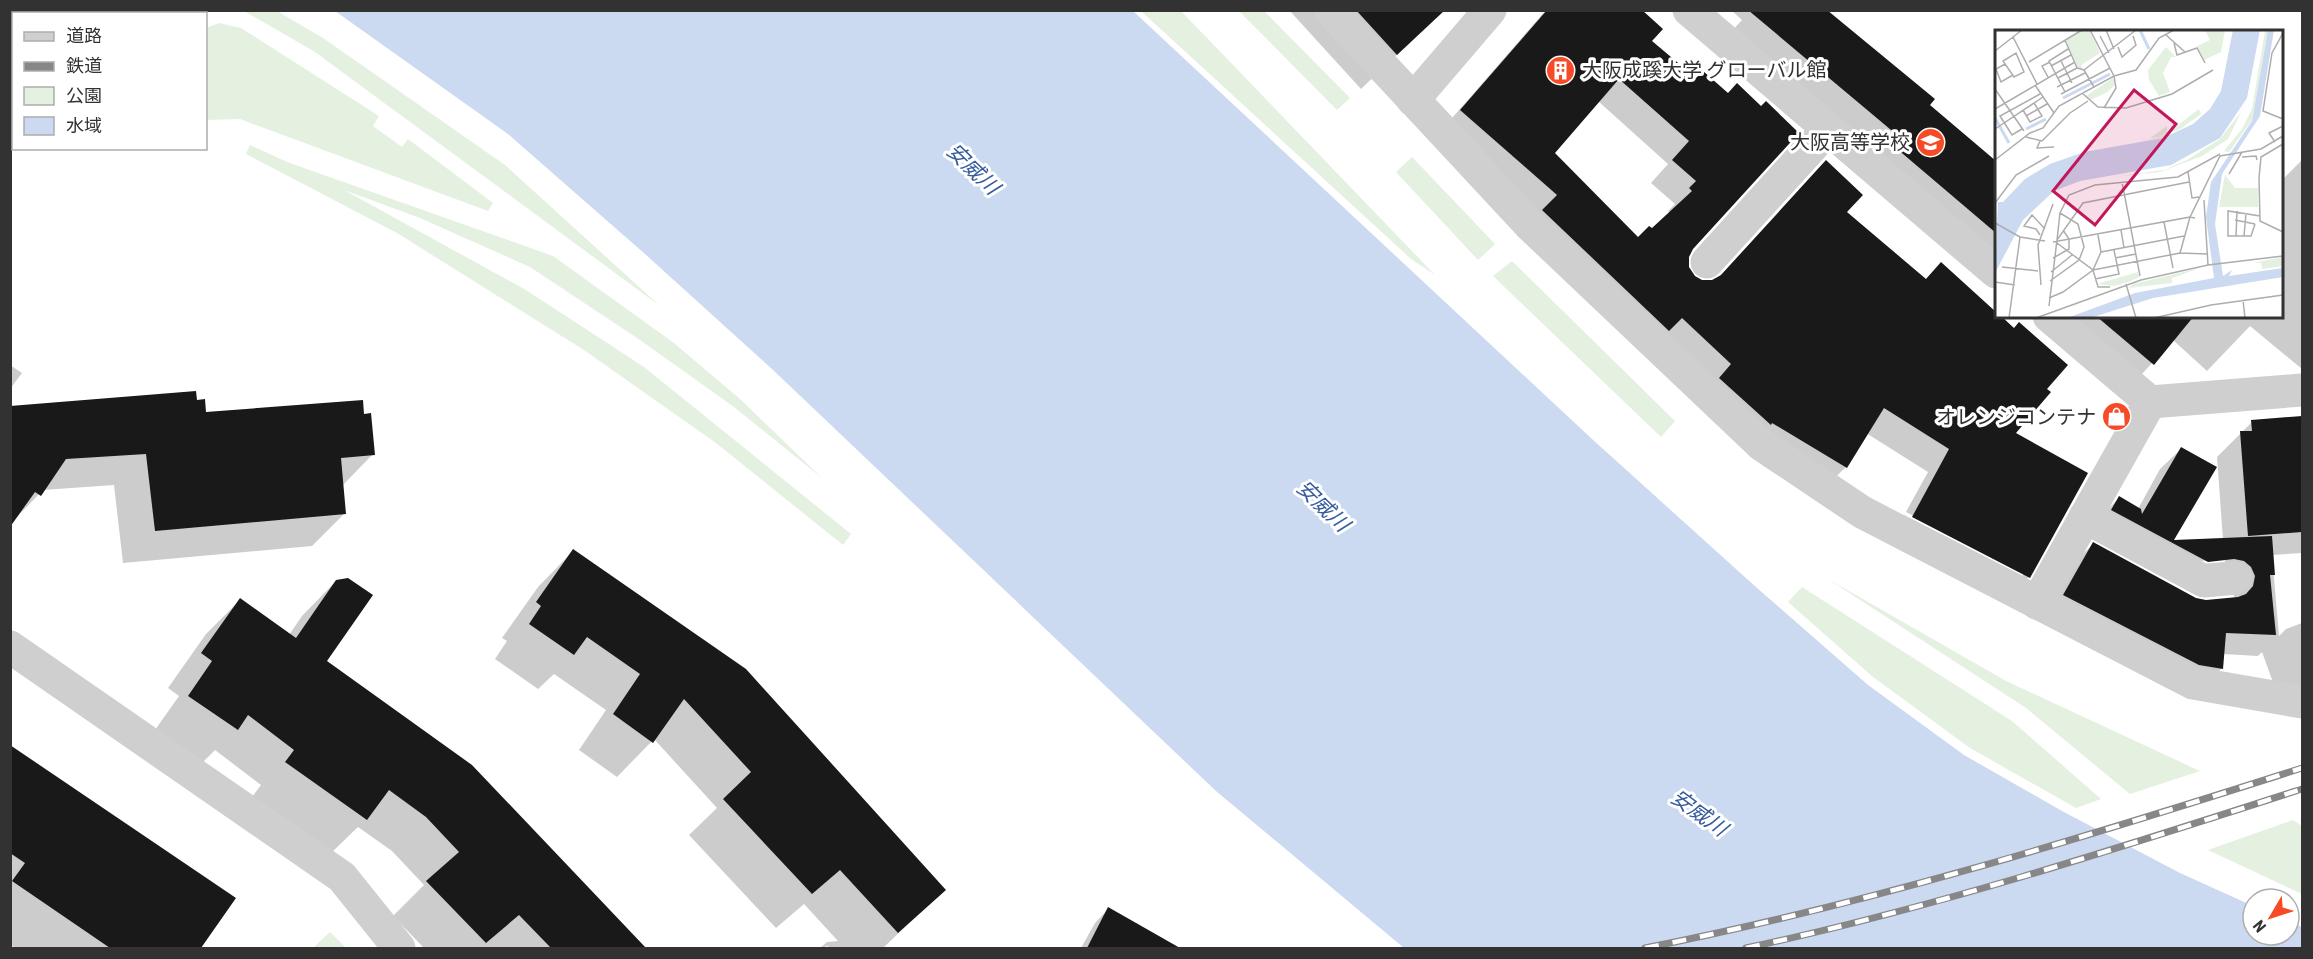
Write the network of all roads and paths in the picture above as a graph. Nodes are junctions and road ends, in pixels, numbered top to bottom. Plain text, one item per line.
1 (1330, 10) edge
2 (1490, 10) edge
3 (1689, 10) edge
4 (1413, 100) junction
5 (1828, 129) junction
6 (1707, 262) dead end
7 (1995, 271) edge
8 (2051, 318) edge
9 (2302, 390) edge
10 (2150, 402) junction
11 (2085, 517) junction
12 (2236, 578) dead end
13 (2037, 603) junction
14 (10, 647) edge
15 (2302, 702) edge
16 (399, 948) edge

1 - 4 street
2 - 4 street
3 - 5 street
4 - 13 street
5 - 6 street
5 - 7 street
8 - 10 street
9 - 10 street
10 - 11 street
11 - 12 street
11 - 13 street
13 - 15 street
14 - 16 street

